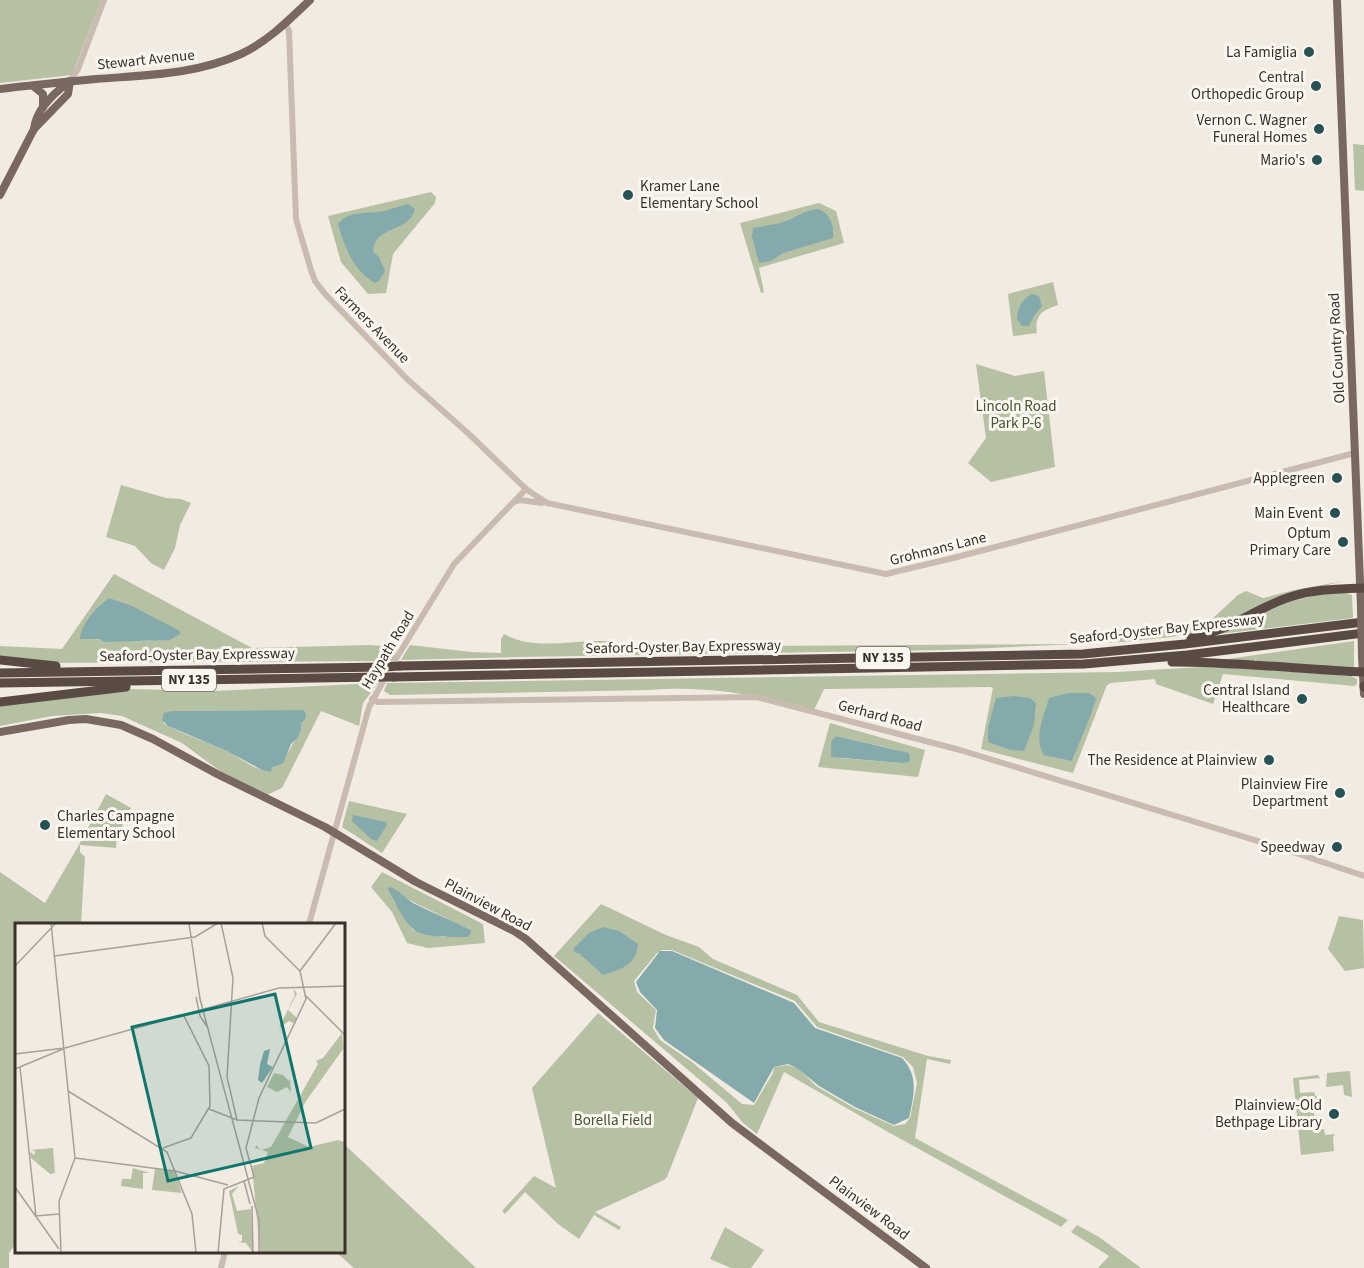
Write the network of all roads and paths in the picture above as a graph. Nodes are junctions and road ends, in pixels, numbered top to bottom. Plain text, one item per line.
1 (104, 0) edge
2 (310, 0) edge
3 (1337, 0) edge
4 (285, 23) junction
5 (70, 81) junction
6 (31, 86) junction
7 (0, 89) edge
8 (43, 109) junction
9 (34, 129) junction
10 (0, 195) edge
11 (1355, 453) junction
12 (526, 489) junction
13 (513, 502) junction
14 (547, 503) junction
15 (1362, 588) edge
16 (1364, 622) edge
17 (1364, 633) edge
18 (1118, 651) junction
19 (0, 660) edge
20 (1119, 662) junction
21 (103, 671) junction
22 (1364, 672) edge
23 (0, 673) edge
24 (173, 680) junction
25 (0, 683) edge
26 (1364, 686) edge
27 (1364, 694) edge
28 (372, 699) junction
29 (0, 702) edge
30 (0, 732) edge
31 (335, 832) junction
32 (1364, 876) edge
33 (309, 923) edge
34 (224, 1253) edge
35 (220, 1268) edge
36 (926, 1268) edge

1 - 5 street
2 - 4 main road, Stewart Avenue
3 - 11 main road, Old Country Road
4 - 5 main road, Stewart Avenue
4 - 12 street, Farmers Avenue
5 - 6 main road, Stewart Avenue
5 - 8 main road
5 - 9 main road
6 - 7 main road, Stewart Avenue
6 - 8 main road
8 - 9 main road
9 - 10 main road
11 - 14 street, Grohmans Lane
11 - 15 main road, Old Country Road
12 - 13 street, Haypath Road
12 - 14 street, Grohmans Lane
13 - 14 street
13 - 28 street, Haypath Road
15 - 18 highway
15 - 22 main road, Old Country Road, bridge
16 - 18 highway, Seaford-Oyster Bay Expressway / NY 135
17 - 20 highway, Seaford-Oyster Bay Expressway / NY 135
18 - 21 highway, Seaford-Oyster Bay Expressway / NY 135, bridge
19 - 21 highway
20 - 22 highway
20 - 24 highway, Seaford-Oyster Bay Expressway / NY 135, bridge
21 - 23 highway, Seaford-Oyster Bay Expressway / NY 135
22 - 26 main road, Old Country Road
24 - 25 highway, Seaford-Oyster Bay Expressway / NY 135
24 - 29 highway
26 - 27 main road, Old Country Road
28 - 31 street, Haypath Road
28 - 32 street, Gerhard Road
30 - 31 main road, Plainview Road
31 - 33 street, Haypath Road
31 - 36 main road, Plainview Road
34 - 35 street

